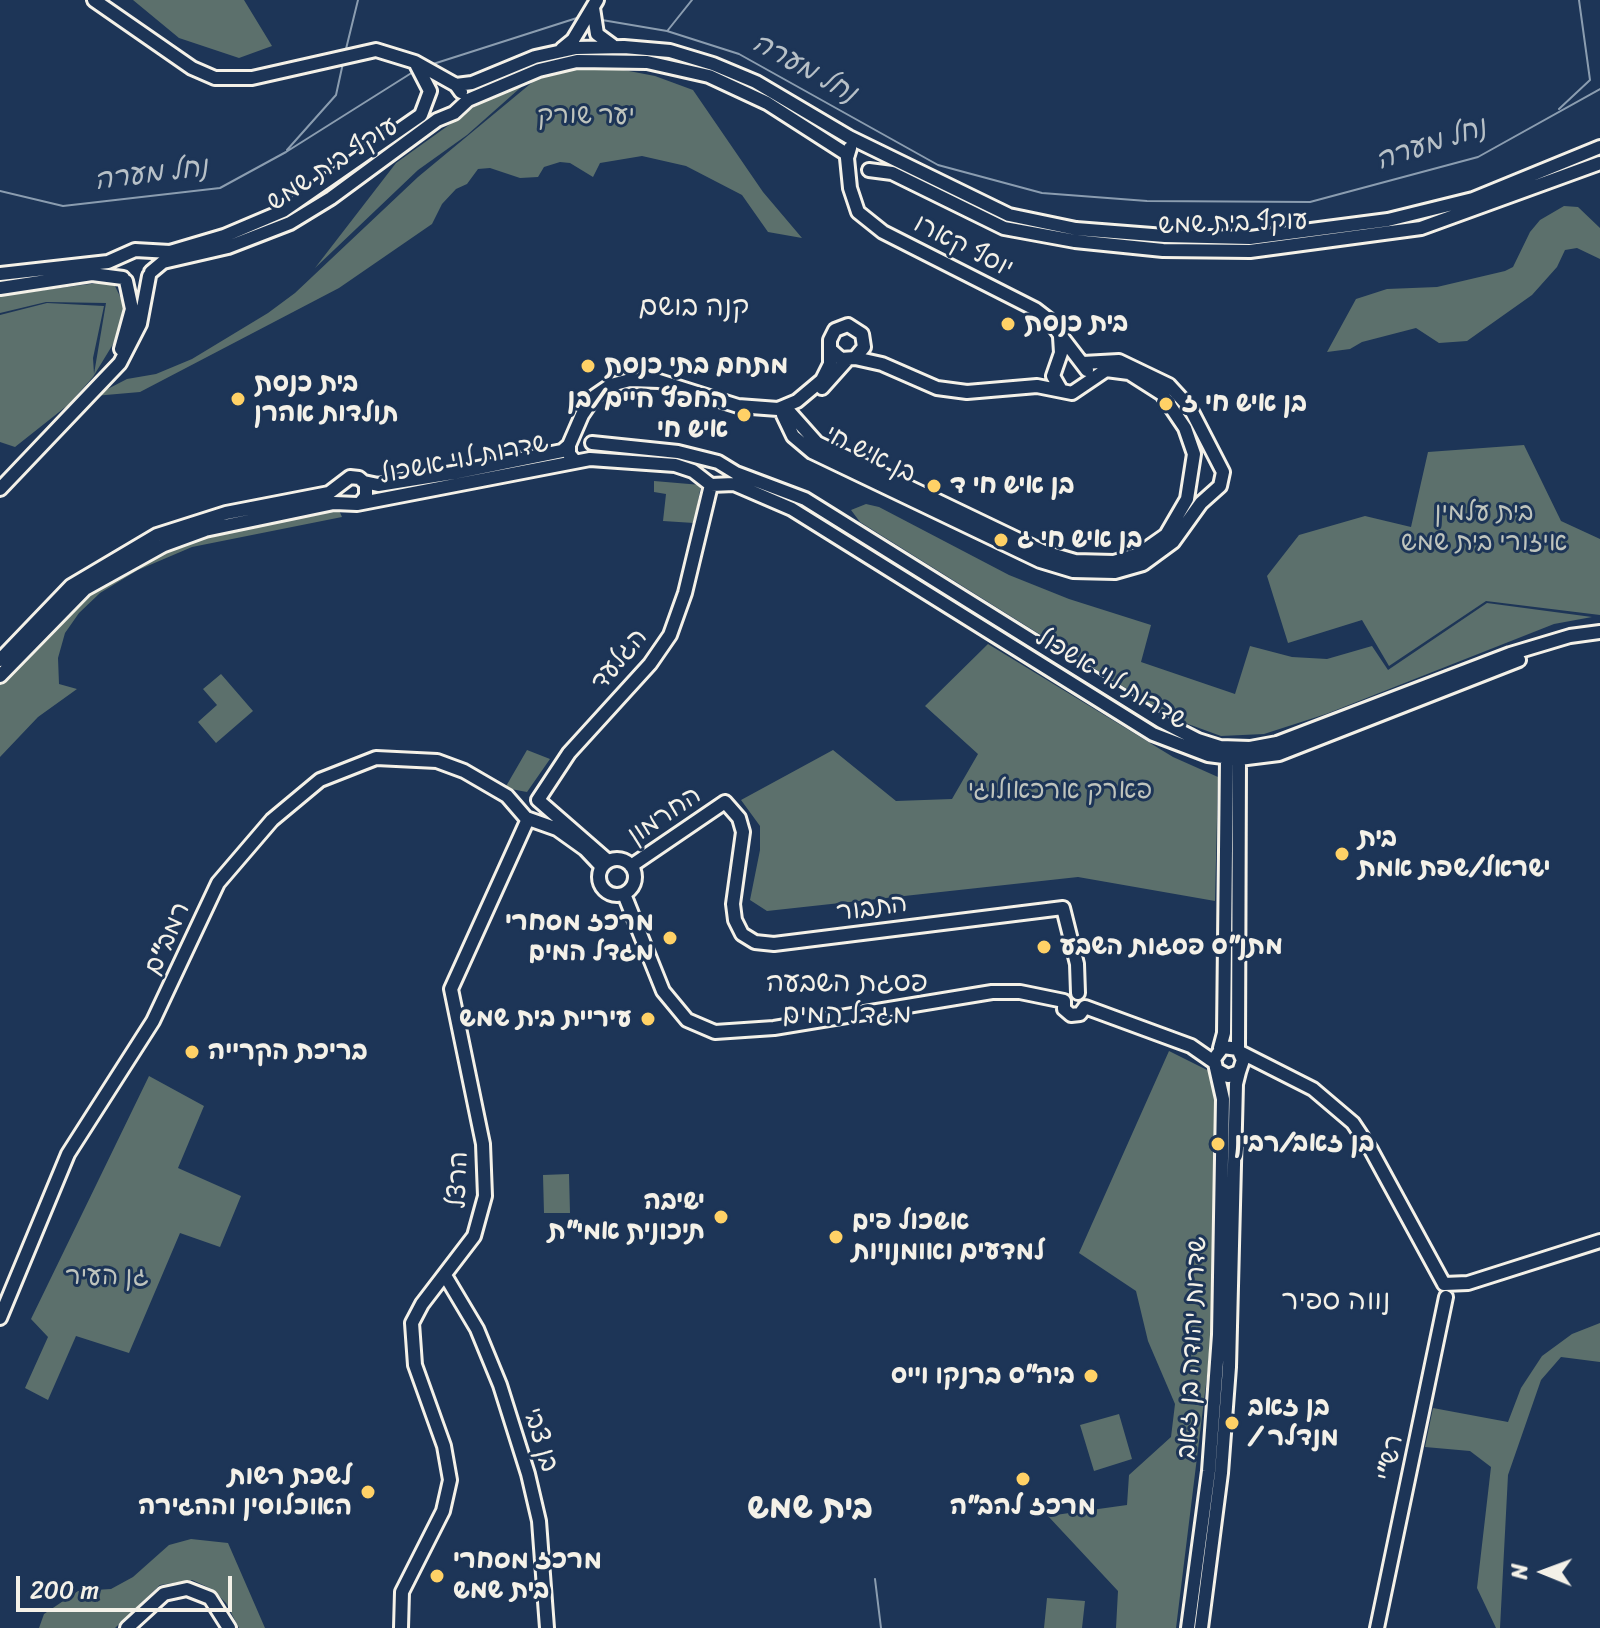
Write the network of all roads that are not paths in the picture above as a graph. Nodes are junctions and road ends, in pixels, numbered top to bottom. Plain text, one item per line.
1 (94, 0) edge
2 (595, 4) edge
3 (619, 47) junction
4 (559, 51) junction
5 (415, 62) junction
6 (451, 83) junction
7 (429, 96) junction
8 (460, 106) junction
9 (445, 116) junction
10 (860, 142) junction
11 (1600, 147) edge
12 (875, 149) junction
13 (848, 158) junction
14 (1600, 163) edge
15 (867, 171) junction
16 (851, 197) junction
17 (144, 253) junction
18 (123, 256) junction
19 (0, 274) edge
20 (150, 274) junction
21 (124, 279) junction
22 (0, 288) edge
23 (1059, 333) junction
24 (864, 347) junction
25 (832, 351) junction
26 (851, 359) junction
27 (1081, 362) junction
28 (882, 364) junction
29 (1055, 368) junction
30 (1086, 382) junction
31 (1037, 386) junction
32 (1061, 390) junction
33 (89, 395) junction
34 (786, 411) junction
35 (584, 412) junction
36 (591, 441) junction
37 (570, 443) junction
38 (590, 459) junction
39 (575, 461) junction
40 (710, 461) junction
41 (1218, 463) junction
42 (723, 467) junction
43 (1193, 475) junction
44 (710, 481) junction
45 (364, 482) junction
46 (340, 486) junction
47 (0, 489) edge
48 (1217, 489) junction
49 (361, 502) junction
50 (348, 503) junction
51 (1600, 632) edge
52 (1600, 640) edge
53 (0, 660) edge
54 (0, 676) edge
55 (1233, 756) junction
56 (725, 802) joint
57 (533, 810) junction
58 (605, 864) junction
59 (631, 866) junction
60 (624, 894) junction
61 (1078, 993) junction
62 (1064, 1001) junction
63 (1085, 1007) junction
64 (1239, 1051) junction
65 (1217, 1057) junction
66 (1266, 1067) junction
67 (1240, 1072) junction
68 (1600, 1244) edge
69 (446, 1277) junction
70 (1449, 1290) junction
71 (0, 1318) edge
72 (127, 1628) edge
73 (229, 1628) edge
74 (398, 1628) edge
75 (547, 1628) edge
76 (1188, 1628) edge
77 (1201, 1628) edge
78 (1377, 1628) edge

1 - 5 main road
2 - 3 main road
2 - 4 main road
3 - 4 main road
3 - 10 main road
4 - 6 main road
5 - 6 main road
5 - 7 main road
6 - 7 main road
6 - 8 main road
7 - 9 main road
7 - 17 main road, עוקף בית שמש
8 - 9 main road
8 - 13 main road
9 - 20 main road, עוקף בית שמש
10 - 12 main road
10 - 13 main road
11 - 12 main road, עוקף בית שמש
12 - 15 main road
13 - 15 main road
13 - 16 main road
14 - 15 main road, עוקף בית שמש
15 - 16 main road
16 - 23 main road, יוסף קארו
17 - 18 main road
17 - 20 main road
18 - 19 main road
18 - 21 main road
20 - 21 main road
20 - 33 main road
21 - 22 main road
21 - 33 main road
23 - 27 main road, יוסף קארו
23 - 29 main road
24 - 25 main road
24 - 26 main road
24 - 28 main road
25 - 26 main road
25 - 34 main road
26 - 28 main road
26 - 34 main road
27 - 29 main road
27 - 30 main road
27 - 41 main road
28 - 31 main road
29 - 31 main road
29 - 32 main road
30 - 32 main road
30 - 43 main road
31 - 32 main road
33 - 47 main road
34 - 35 main road
34 - 43 main road, בן איש חי
34 - 48 main road, בן איש חי
35 - 36 main road
35 - 37 main road
36 - 37 main road
36 - 38 main road
36 - 40 main road
37 - 39 main road
37 - 45 main road, שדרות לוי אשכול
38 - 39 main road
38 - 44 main road, שדרות לוי אשכול
39 - 49 main road, שדרות לוי אשכול
40 - 42 main road, שדרות לוי אשכול
40 - 44 main road
41 - 43 main road
41 - 48 main road
42 - 44 main road
42 - 55 main road, שדרות לוי אשכול
43 - 48 main road
44 - 55 main road, שדרות לוי אשכול
44 - 57 main road, הגלעד
45 - 46 main road
45 - 49 main road
46 - 50 main road
46 - 53 main road
49 - 50 main road
50 - 54 main road
51 - 55 main road, שדרות לוי אשכול
52 - 55 main road, שדרות לוי אשכול
55 - 64 main road
55 - 65 main road, שדרות יהודה בן זאב
56 - 59 main road, החרמון
56 - 61 main road, התבור
57 - 58 main road, רמב"ם
57 - 69 main road, הרצל
57 - 71 main road, רמב"ם
58 - 59 main road
58 - 60 main road
59 - 60 main road
60 - 62 main road
61 - 62 main road
61 - 63 main road
62 - 63 main road
63 - 65 main road
64 - 65 main road
64 - 66 main road
64 - 67 main road
65 - 67 main road
65 - 76 main road, שדרות יהודה בן זאב
66 - 67 main road
66 - 70 main road
67 - 77 main road, שדרות יהודה בן זאב
68 - 70 main road
69 - 74 main road, הרצל
69 - 75 main road, בן צבי
70 - 78 main road, רש"י
72 - 73 main road

